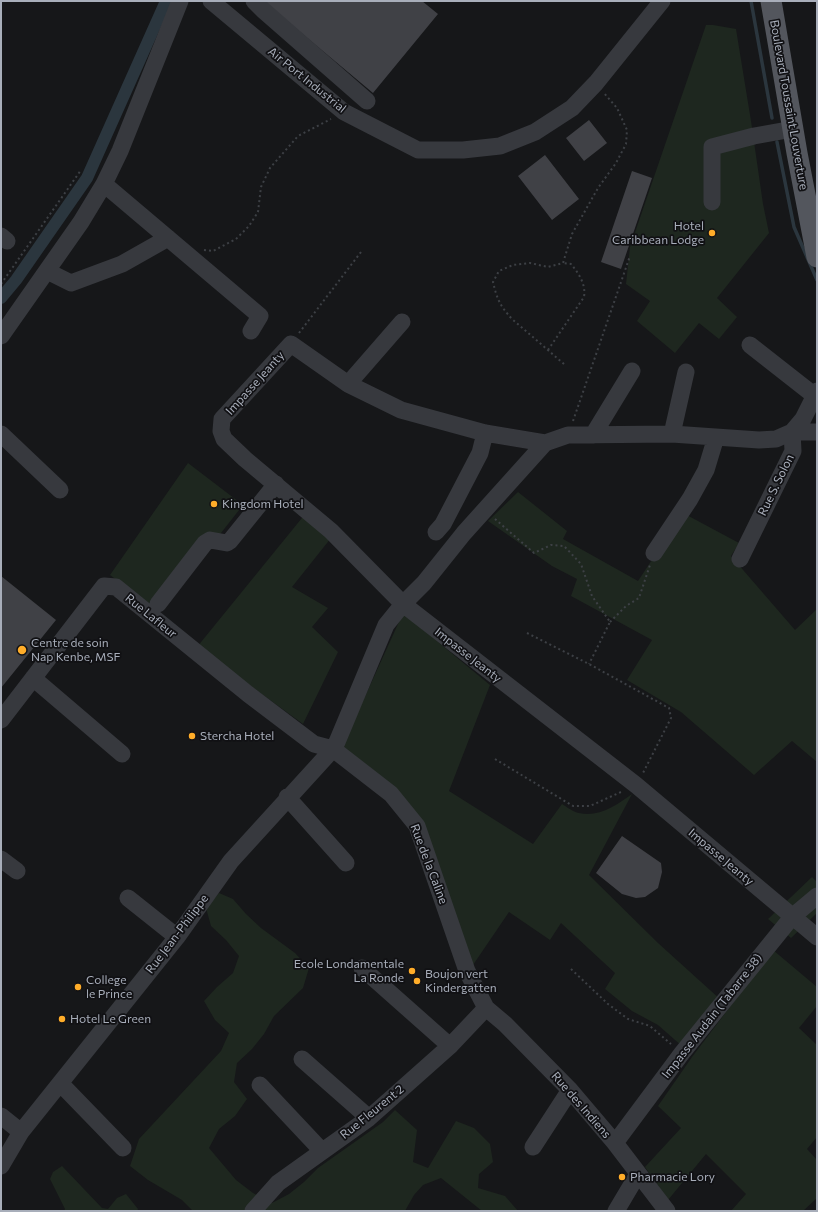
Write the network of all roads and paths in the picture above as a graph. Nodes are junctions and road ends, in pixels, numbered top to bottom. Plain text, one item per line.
1 (180, 1) edge
2 (211, 1) edge
3 (254, 1) edge
4 (662, 1) edge
5 (771, 1) edge
6 (596, 83) junction
7 (367, 101) dead end
8 (344, 112) junction
9 (793, 129) junction
10 (81, 170) dead end
11 (104, 184) junction
12 (712, 202) dead end
13 (174, 244) junction
14 (361, 252) dead end
15 (630, 256) dead end
16 (817, 257) edge
17 (563, 263) junction
18 (47, 271) junction
19 (1, 284) edge
20 (402, 322) dead end
21 (251, 332) dead end
22 (1, 336) edge
23 (291, 344) junction
24 (750, 345) dead end
25 (548, 351) junction
26 (564, 364) dead end
27 (632, 371) dead end
28 (686, 372) dead end
29 (348, 384) junction
30 (816, 394) edge
31 (485, 432) junction
32 (792, 432) junction
33 (817, 432) edge
34 (1, 434) edge
35 (672, 434) junction
36 (568, 435) junction
37 (593, 435) junction
38 (716, 437) junction
39 (546, 443) junction
40 (276, 484) junction
41 (60, 490) dead end
42 (485, 510) junction
43 (436, 532) dead end
44 (654, 553) joint
45 (740, 559) dead end
46 (158, 604) dead end
47 (403, 604) junction
48 (610, 622) junction
49 (527, 633) dead end
50 (589, 664) junction
51 (33, 678) junction
52 (1, 720) edge
53 (333, 749) junction
54 (122, 754) dead end
55 (495, 759) dead end
56 (636, 785) junction
57 (287, 797) junction
58 (1, 859) edge
59 (346, 863) dead end
60 (17, 872) dead end
61 (817, 896) edge
62 (128, 898) dead end
63 (792, 917) junction
64 (177, 937) junction
65 (817, 937) edge
66 (362, 968) dead end
67 (571, 970) dead end
68 (486, 1008) junction
69 (450, 1046) junction
70 (682, 1053) junction
71 (302, 1059) dead end
72 (60, 1083) junction
73 (260, 1085) dead end
74 (570, 1090) junction
75 (1, 1116) edge
76 (369, 1118) junction
77 (21, 1132) junction
78 (615, 1143) junction
79 (533, 1147) dead end
80 (123, 1148) dead end
81 (322, 1151) junction
82 (1, 1166) edge
83 (638, 1174) junction
84 (253, 1211) edge
85 (616, 1211) edge
86 (667, 1211) edge

1 - 11 street
2 - 8 street, Air Port Industrial
3 - 7 street
4 - 6 street, Air Port Industrial
5 - 9 main road, Boulevard Toussaint Louverture
6 - 8 street, Air Port Industrial
6 - 17 path
8 - 13 path
9 - 12 street
9 - 16 main road, Boulevard Toussaint Louverture
10 - 19 path
11 - 13 street
11 - 18 street
13 - 18 street
13 - 21 street
14 - 23 path
15 - 36 path
17 - 25 path
17 - 25 path
18 - 22 street
20 - 29 street
23 - 29 street
23 - 40 street, Impasse Jeanty
24 - 30 street
25 - 26 path
27 - 37 street
28 - 35 street
29 - 31 street
30 - 32 street
31 - 39 street
31 - 43 street
32 - 33 street
32 - 38 street
32 - 45 street, Rue S. Solon
34 - 41 street
35 - 37 street
35 - 38 street
36 - 37 street
36 - 39 street
38 - 44 street
39 - 42 street, Rue Jean-Philippe
40 - 46 street
40 - 47 street, Impasse Jeanty
42 - 47 street, Rue Jean-Philippe
42 - 48 path
44 - 48 path
47 - 53 street, Rue Jean-Philippe
47 - 56 street, Impasse Jeanty
48 - 50 path
49 - 50 path
50 - 56 path
51 - 52 street, Rue Lafleur
51 - 53 street, Rue Lafleur
51 - 54 street
53 - 57 street, Rue Jean-Philippe
53 - 68 street, Rue de la Caline
55 - 56 path
56 - 63 street, Impasse Jeanty
57 - 59 street
57 - 64 street, Rue Jean-Philippe
58 - 60 street
61 - 63 street, Impasse Audain (Tabarre 38)
62 - 64 street
63 - 65 street, Impasse Jeanty
63 - 70 street, Impasse Audain (Tabarre 38)
64 - 72 street, Rue Jean-Philippe
66 - 69 street
67 - 70 path
68 - 69 street, Rue Fleurent 2
68 - 74 street, Rue des Indiens
69 - 76 street, Rue Fleurent 2
70 - 78 street, Impasse Audain (Tabarre 38)
71 - 76 street
72 - 77 street, Rue Jean-Philippe
72 - 80 street
73 - 81 street
74 - 78 street, Rue des Indiens
74 - 79 street
75 - 77 street
76 - 81 street, Rue Fleurent 2
77 - 82 street, Rue Jean-Philippe
78 - 83 street, Rue des Indiens
81 - 84 street, Rue Fleurent 2
83 - 85 street
83 - 86 street, Rue des Indiens

